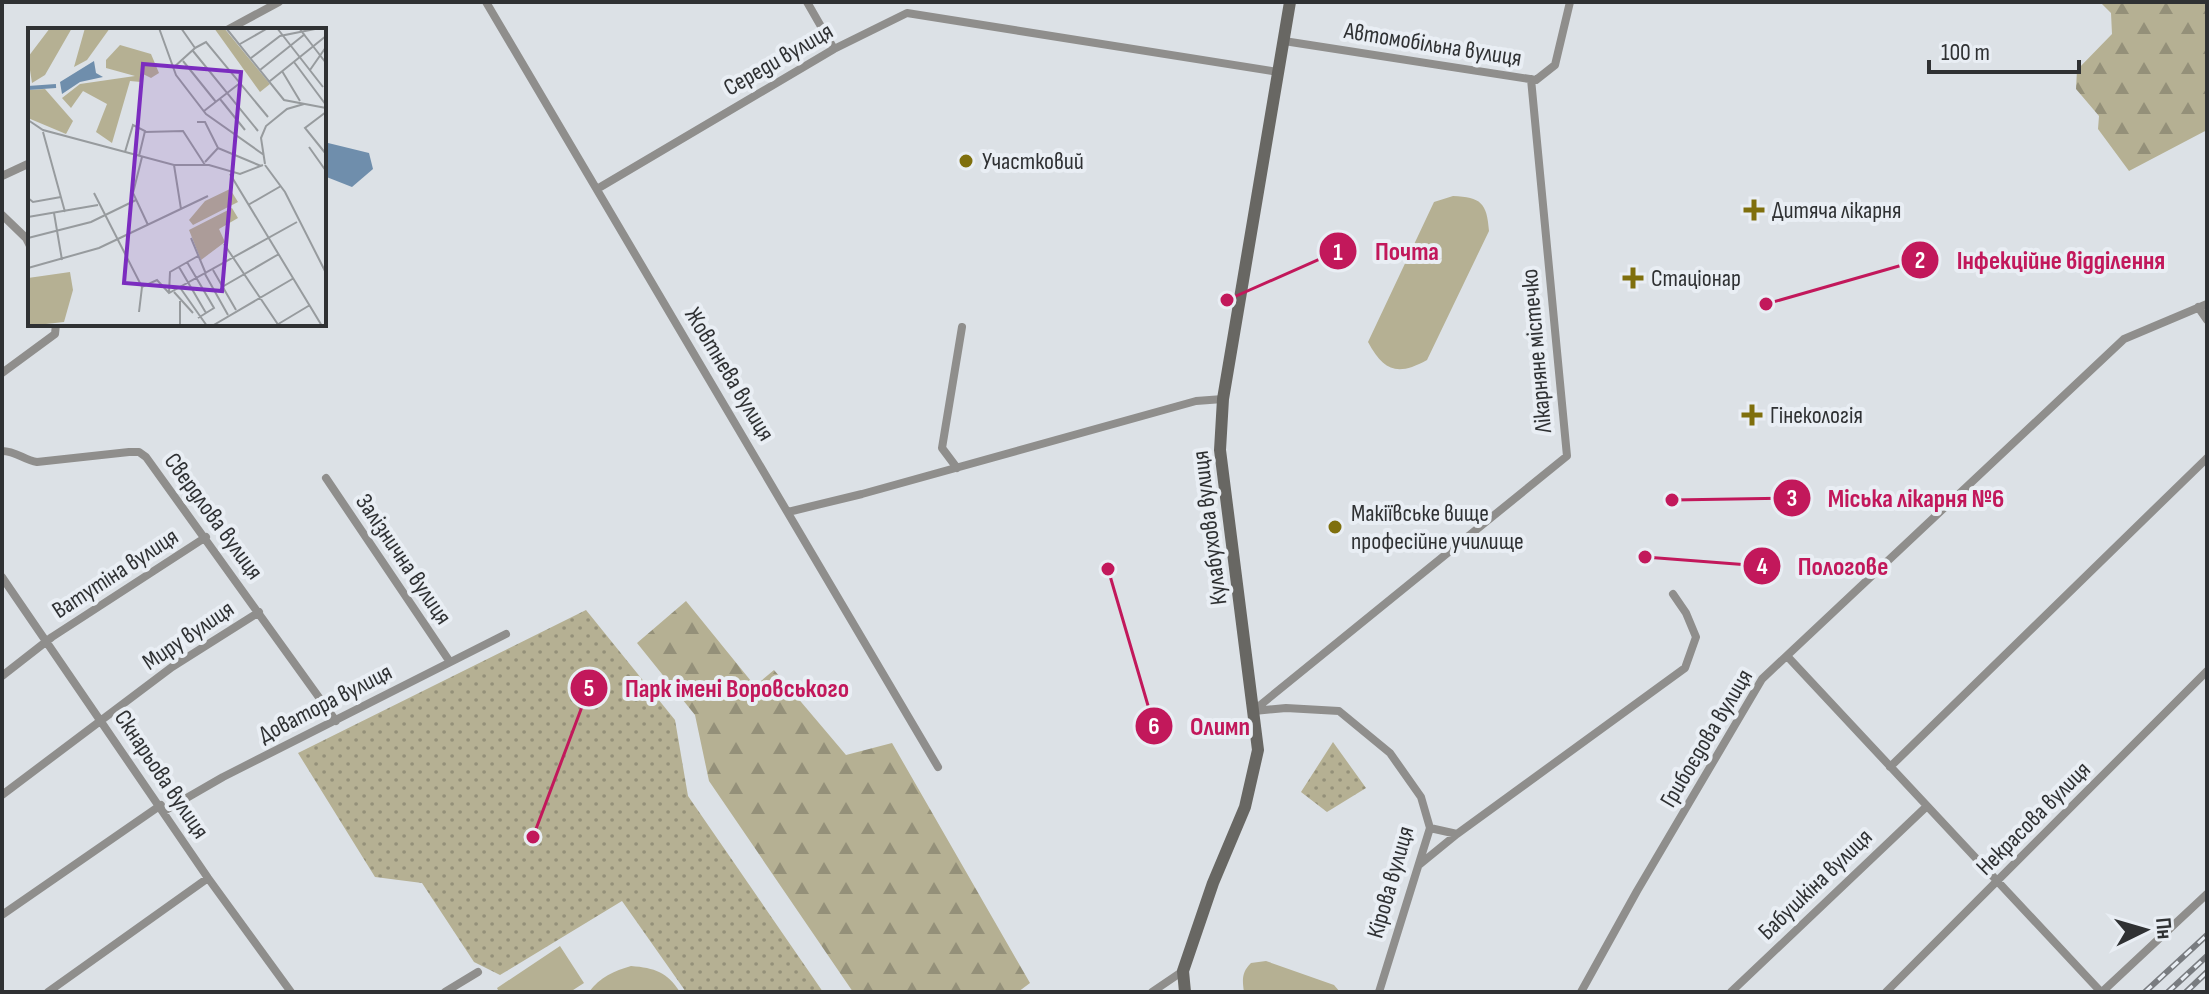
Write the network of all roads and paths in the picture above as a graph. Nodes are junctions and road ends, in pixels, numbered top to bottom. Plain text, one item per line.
1 (279, 2) edge
2 (486, 2) edge
3 (807, 2) edge
4 (1290, 2) edge
5 (1570, 2) edge
6 (231, 28) edge
7 (1284, 41) junction
8 (834, 49) junction
9 (1278, 72) junction
10 (1531, 79) junction
11 (28, 164) edge
12 (2, 176) edge
13 (597, 189) junction
14 (2, 215) edge
15 (28, 242) edge
16 (2203, 305) edge
17 (2207, 320) edge
18 (56, 326) edge
19 (962, 327) dead end
20 (2, 373) edge
21 (1223, 399) junction
22 (2, 451) edge
23 (2207, 458) edge
24 (957, 468) junction
25 (326, 478) dead end
26 (788, 512) junction
27 (206, 537) junction
28 (2, 577) edge
29 (1673, 594) dead end
30 (259, 612) junction
31 (506, 634) dead end
32 (46, 642) junction
33 (1787, 656) junction
34 (450, 662) junction
35 (2207, 671) edge
36 (2, 676) edge
37 (1253, 711) junction
38 (103, 721) junction
39 (336, 721) junction
40 (938, 767) dead end
41 (1890, 767) junction
42 (2, 795) edge
43 (1927, 806) junction
44 (162, 808) junction
45 (1430, 828) junction
46 (1457, 834) junction
47 (1418, 866) junction
48 (208, 878) junction
49 (1998, 881) junction
50 (2207, 894) edge
51 (2, 915) edge
52 (1183, 971) junction
53 (478, 972) dead end
54 (49, 992) edge
55 (291, 992) edge
56 (445, 992) edge
57 (1152, 992) edge
58 (1185, 992) edge
59 (1379, 992) edge
60 (1581, 992) edge
61 (1731, 992) edge
62 (1886, 992) edge
63 (2101, 992) edge

1 - 6 street
2 - 13 street, Жовтнева вулиця
3 - 8 street
4 - 7 street, Кулабухова вулиця
5 - 10 street, Автомобільна вулиця
7 - 9 street, Кулабухова вулиця
7 - 10 street, Автомобільна вулиця
8 - 9 street, Середи вулиця
8 - 13 street, Середи вулиця
9 - 21 street, Кулабухова вулиця
10 - 37 street, Лікарняне містечко
11 - 12 street
13 - 26 street, Жовтнева вулиця
14 - 15 street
16 - 17 street
16 - 33 street, Грибоєдова вулиця
18 - 20 street
19 - 24 street
21 - 24 street
21 - 37 street, Кулабухова вулиця
22 - 27 street, Свердлова вулиця
23 - 41 street
24 - 26 street
25 - 34 street, Залізнична вулиця
26 - 40 street, Жовтнева вулиця
27 - 30 street, Свердлова вулиця
27 - 32 street, Ватутіна вулиця
28 - 32 street, Скнарьова вулиця
29 - 46 street
30 - 38 street, Миру вулиця
30 - 39 street, Свердлова вулиця
31 - 34 street, Доватора вулиця
32 - 36 street, Ватутіна вулиця
32 - 38 street, Скнарьова вулиця
33 - 41 street
33 - 60 street, Грибоєдова вулиця
34 - 39 street, Доватора вулиця
35 - 49 street, Некрасова вулиця
37 - 45 street, Кірова вулиця
37 - 52 street, Кулабухова вулиця
38 - 42 street, Миру вулиця
38 - 44 street, Скнарьова вулиця
39 - 44 street, Доватора вулиця
41 - 43 street
43 - 49 street
43 - 61 street, Бабушкіна вулиця
44 - 48 street, Скнарьова вулиця
44 - 51 street, Доватора вулиця
45 - 46 street
45 - 47 street, Кірова вулиця
46 - 47 street
47 - 59 street, Кірова вулиця
48 - 54 street
48 - 55 street, Скнарьова вулиця
49 - 62 street, Некрасова вулиця
49 - 63 street
50 - 63 street
52 - 57 street
52 - 58 street, Кулабухова вулиця
53 - 56 street

